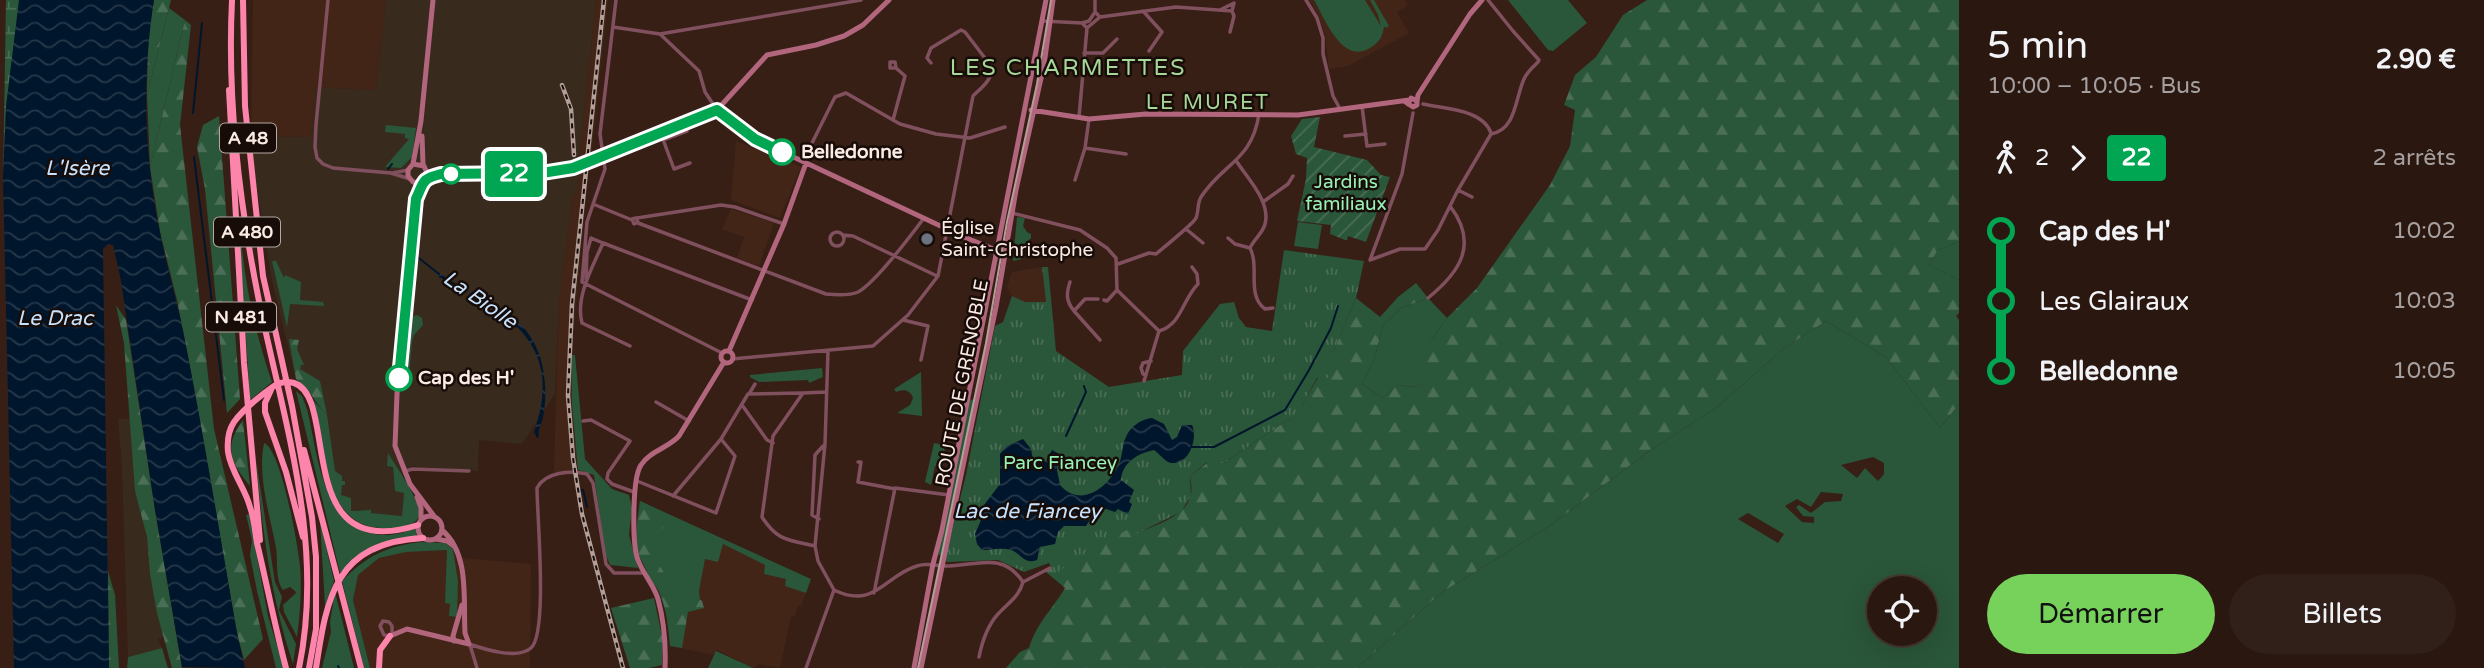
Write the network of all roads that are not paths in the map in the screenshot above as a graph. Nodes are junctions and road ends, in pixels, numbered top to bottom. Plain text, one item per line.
1 (232, 0) edge
2 (243, 0) edge
3 (328, 0) edge
4 (433, 0) edge
5 (616, 0) edge
6 (861, 0) edge
7 (889, 0) edge
8 (1046, 0) edge
9 (1053, 0) edge
10 (1095, 0) edge
11 (1176, 0) edge
12 (1306, 0) edge
13 (1482, 0) edge
14 (1488, 0) edge
15 (1235, 1) edge
16 (1177, 7) junction
17 (1222, 9) junction
18 (1143, 11) junction
19 (1232, 11) junction
20 (1095, 12) junction
21 (1100, 17) junction
22 (1042, 21) junction
23 (1050, 22) junction
24 (1083, 23) junction
25 (613, 27) junction
26 (1087, 28) junction
27 (1230, 32) dead end
28 (660, 34) junction
29 (1117, 39) dead end
30 (1149, 51) dead end
31 (1084, 53) junction
32 (230, 62) junction
33 (931, 62) dead end
34 (896, 68) dead end
35 (1414, 103) junction
36 (1362, 106) junction
37 (1024, 108) junction
38 (1340, 109) junction
39 (717, 110) junction
40 (1034, 110) junction
41 (1259, 114) junction
42 (1079, 117) junction
43 (1089, 119) junction
44 (893, 120) junction
45 (421, 121) junction
46 (1005, 127) dead end
47 (687, 131) dead end
48 (1366, 134) junction
49 (1491, 134) junction
50 (1345, 136) dead end
51 (662, 137) junction
52 (964, 139) junction
53 (1385, 144) dead end
54 (1085, 148) junction
55 (1126, 154) dead end
56 (604, 156) junction
57 (804, 162) junction
58 (1237, 162) junction
59 (690, 163) dead end
60 (411, 167) junction
61 (425, 167) junction
62 (391, 173) junction
63 (441, 174) junction
64 (1293, 176) dead end
65 (424, 180) junction
66 (1075, 180) dead end
67 (411, 181) junction
68 (1458, 190) junction
69 (1472, 197) dead end
70 (416, 199) junction
71 (1263, 202) junction
72 (593, 204) junction
73 (1450, 206) junction
74 (1003, 211) junction
75 (1013, 213) junction
76 (924, 218) junction
77 (636, 221) junction
78 (784, 224) junction
79 (1186, 227) junction
80 (948, 229) junction
81 (843, 235) junction
82 (1228, 238) dead end
83 (603, 243) junction
84 (1203, 243) dead end
85 (1250, 248) junction
86 (996, 253) junction
87 (893, 255) junction
88 (1005, 255) junction
89 (1118, 264) junction
90 (1192, 267) dead end
91 (764, 271) junction
92 (938, 276) junction
93 (585, 282) junction
94 (1070, 282) dead end
95 (1117, 290) junction
96 (1428, 298) dead end
97 (1098, 299) dead end
98 (752, 300) junction
99 (1104, 300) dead end
100 (1273, 308) dead end
101 (1074, 311) junction
102 (903, 320) junction
103 (1158, 331) junction
104 (1100, 341) dead end
105 (630, 346) dead end
106 (729, 351) junction
107 (828, 351) junction
108 (722, 353) junction
109 (732, 359) junction
110 (920, 360) dead end
111 (1151, 361) junction
112 (724, 362) junction
113 (755, 384) dead end
114 (272, 388) junction
115 (826, 392) junction
116 (803, 393) junction
117 (748, 394) junction
118 (656, 402) dead end
119 (742, 405) junction
120 (292, 406) junction
121 (583, 421) dead end
122 (689, 421) junction
123 (722, 439) junction
124 (773, 443) junction
125 (825, 444) junction
126 (858, 461) dead end
127 (403, 471) junction
128 (411, 471) junction
129 (635, 480) junction
130 (895, 489) junction
131 (415, 491) junction
132 (635, 492) junction
133 (949, 495) junction
134 (673, 496) junction
135 (434, 516) junction
136 (819, 519) junction
137 (420, 522) junction
138 (442, 530) junction
139 (423, 538) junction
140 (436, 539) junction
141 (305, 542) junction
142 (815, 546) junction
143 (457, 549) junction
144 (933, 564) junction
145 (941, 565) junction
146 (1051, 568) dead end
147 (264, 571) junction
148 (643, 573) junction
149 (1023, 582) junction
150 (834, 590) junction
151 (874, 593) junction
152 (463, 601) junction
153 (391, 624) junction
154 (407, 629) junction
155 (391, 635) junction
156 (454, 641) junction
157 (469, 644) junction
158 (480, 648) junction
159 (474, 654) junction
160 (979, 657) dead end
161 (286, 668) edge
162 (299, 668) edge
163 (309, 668) edge
164 (316, 668) edge
165 (361, 668) edge
166 (379, 668) edge
167 (477, 668) edge
168 (665, 668) edge
169 (806, 668) edge
170 (914, 668) edge
171 (921, 668) edge

1 - 32 highway
2 - 120 highway, A 48
3 - 62 street
4 - 45 street
5 - 25 street
6 - 28 street
7 - 39 street
8 - 22 street, ROUTE DE GRENOBLE
9 - 23 street, ROUTE DE GRENOBLE
10 - 20 street
11 - 16 street
12 - 38 street
13 - 35 street
14 - 49 street
15 - 17 street
15 - 19 street
16 - 17 street
16 - 18 street
17 - 19 street
18 - 21 street
18 - 30 street
19 - 27 street
20 - 21 street
20 - 24 street
21 - 26 street
22 - 23 street
22 - 37 street, ROUTE DE GRENOBLE
23 - 24 street
23 - 40 street, ROUTE DE GRENOBLE
24 - 26 street
25 - 28 street
25 - 56 street
26 - 31 street
28 - 39 street
29 - 31 street
31 - 42 street
32 - 141 highway, A 480
32 - 147 highway, N 481
33 - 52 street
34 - 44 street
35 - 36 street
35 - 49 street
35 - 73 street
36 - 38 street
36 - 48 street
37 - 40 street
37 - 74 street, ROUTE DE GRENOBLE
38 - 41 street
39 - 51 street
39 - 57 street
40 - 42 street
40 - 75 street, ROUTE DE GRENOBLE
41 - 43 street
41 - 58 street
42 - 43 street
43 - 54 street
44 - 52 street
44 - 57 street
45 - 60 street
45 - 61 street
46 - 52 street
47 - 51 street
48 - 50 street
48 - 53 street
49 - 68 street
51 - 56 street
51 - 59 street
52 - 80 street
54 - 55 street
54 - 66 street
56 - 63 street
56 - 72 street
57 - 76 street
57 - 78 street
58 - 71 street
58 - 79 street
60 - 61 street
60 - 62 street
60 - 67 street
61 - 63 street
61 - 65 street
62 - 67 street
63 - 65 street
64 - 71 street
65 - 67 street
65 - 70 street
67 - 70 street
68 - 69 street
68 - 73 street
70 - 127 street
71 - 85 street
72 - 77 street
72 - 93 street
73 - 96 street
74 - 75 street
74 - 86 street, ROUTE DE GRENOBLE
75 - 88 street, ROUTE DE GRENOBLE
75 - 89 street
76 - 80 street
76 - 87 street
77 - 78 street
77 - 91 street
78 - 91 street
79 - 84 street
79 - 89 street
80 - 86 street
80 - 92 street
81 - 81 street
81 - 87 street
82 - 85 street
83 - 93 street
83 - 93 street
83 - 98 street
85 - 100 street
86 - 88 street
86 - 133 street, ROUTE DE GRENOBLE
87 - 91 street
87 - 92 street
88 - 145 street, ROUTE DE GRENOBLE
89 - 95 street
90 - 103 street
91 - 98 street
92 - 102 street
93 - 105 street
93 - 108 street
94 - 101 street
95 - 99 street
95 - 103 street
97 - 101 street
98 - 106 street
101 - 104 street
102 - 107 street
102 - 110 street
103 - 111 street
106 - 108 street
106 - 109 street
107 - 109 street
107 - 115 street
108 - 112 street
109 - 112 street
111 - 111 street
112 - 122 street
113 - 117 street
114 - 137 highway
114 - 141 highway
114 - 147 highway
115 - 116 street
115 - 125 street
116 - 117 street
116 - 124 street
117 - 119 street
118 - 122 street
119 - 123 street
119 - 124 street
120 - 163 highway
120 - 165 highway
121 - 132 street
122 - 129 street
123 - 134 street
123 - 134 street
124 - 142 street
125 - 136 street
125 - 136 street
126 - 130 street
127 - 128 street
127 - 131 street
128 - 128 street
129 - 132 street
129 - 134 street
130 - 133 street
130 - 151 street
131 - 135 street
131 - 137 street
132 - 148 street
133 - 144 street, ROUTE DE GRENOBLE
135 - 137 street
135 - 138 street
136 - 142 street
137 - 139 street
138 - 140 street
138 - 143 street
139 - 140 street
139 - 164 highway
140 - 143 street
141 - 162 highway, A 480
142 - 150 street
143 - 152 street
144 - 145 street
144 - 151 street
144 - 170 street, ROUTE DE GRENOBLE
145 - 149 street
145 - 171 street, ROUTE DE GRENOBLE
146 - 149 street
147 - 161 highway, N 481
148 - 158 street
148 - 168 street
149 - 160 street
150 - 151 street
150 - 169 street
152 - 156 street
152 - 157 street
153 - 154 street
153 - 155 street
153 - 155 street
154 - 155 street
154 - 156 street
155 - 166 highway
156 - 157 street
157 - 158 street
157 - 159 street
158 - 159 street
159 - 167 street

